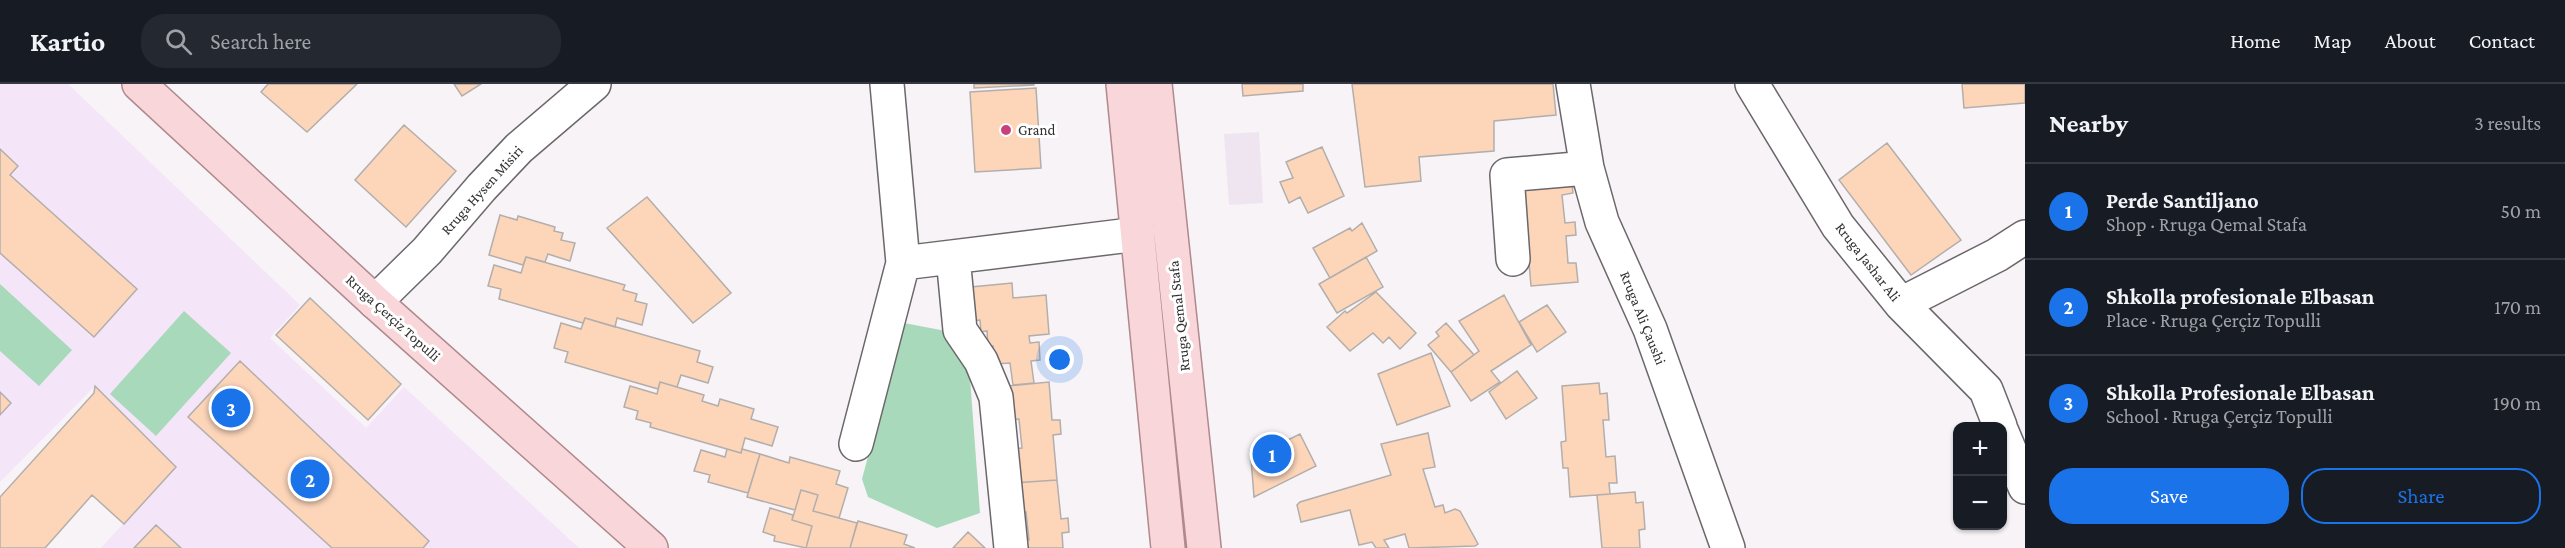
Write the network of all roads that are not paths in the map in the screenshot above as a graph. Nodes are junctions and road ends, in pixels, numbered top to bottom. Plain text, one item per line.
1 (139, 84) edge
2 (594, 84) edge
3 (887, 84) edge
4 (1123, 84) edge
5 (1155, 84) edge
6 (1572, 84) edge
7 (1752, 84) edge
8 (1587, 168) junction
9 (1138, 234) junction
10 (2025, 237) edge
11 (953, 257) junction
12 (1512, 259) dead end
13 (903, 263) junction
14 (375, 302) junction
15 (1901, 304) junction
16 (1998, 422) edge
17 (856, 444) dead end
18 (2007, 444) edge
19 (2025, 487) edge
20 (636, 543) edge
21 (1011, 548) edge
22 (1168, 548) edge
23 (1204, 548) edge
24 (1728, 548) edge

1 - 14 main road, Rruga Çerçiz Topulli
2 - 14 street, Rruga Hysen Misiri
3 - 13 street
4 - 9 main road
5 - 23 main road, Rruga Qemal Stafa
6 - 8 street, Rruga Ali Çaushi
7 - 15 street, Rruga Jashar Ali
8 - 12 street
8 - 24 street, Rruga Ali Çaushi
9 - 11 street
9 - 22 main road
10 - 15 street
11 - 13 street
11 - 21 street
13 - 17 street
14 - 20 main road, Rruga Çerçiz Topulli
15 - 16 street, Rruga Jashar Ali
18 - 19 street

